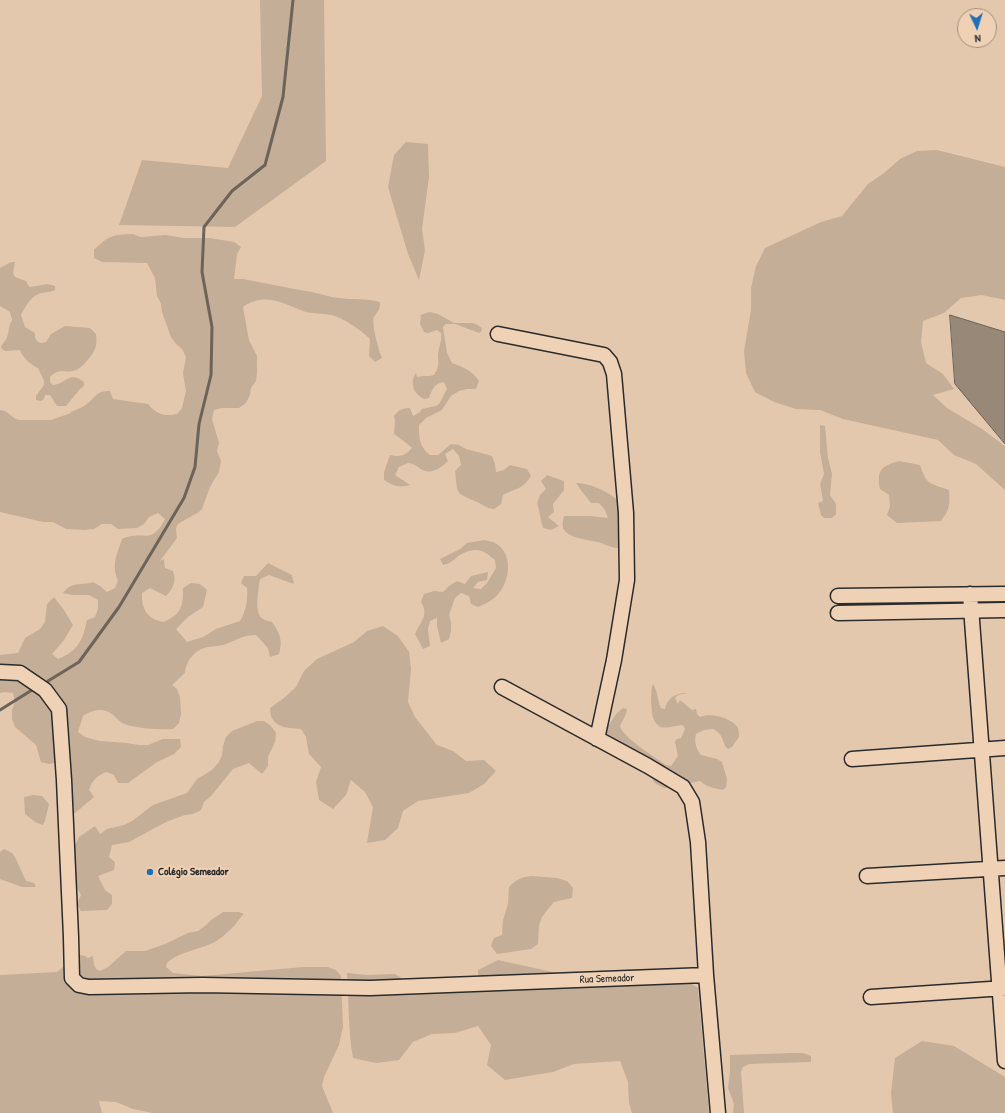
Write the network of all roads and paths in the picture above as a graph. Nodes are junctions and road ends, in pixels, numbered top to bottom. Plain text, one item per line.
1 (498, 334) dead end
2 (970, 594) junction
3 (1005, 594) edge
4 (838, 596) dead end
5 (972, 610) junction
6 (1005, 610) edge
7 (838, 612) dead end
8 (0, 672) edge
9 (502, 688) dead end
10 (597, 739) junction
11 (1005, 748) edge
12 (981, 750) junction
13 (852, 759) dead end
14 (998, 868) edge
15 (867, 876) dead end
16 (706, 975) junction
17 (1002, 988) edge
18 (871, 997) dead end
19 (1005, 1061) edge
20 (718, 1113) edge

1 - 10 street
2 - 3 street
2 - 4 street
2 - 5 street
5 - 6 street
5 - 7 street
5 - 12 street
8 - 16 street, Rua Semeador
9 - 10 street
10 - 16 street
11 - 12 street
12 - 13 street
12 - 14 street
14 - 15 street
14 - 17 street
16 - 20 street
17 - 18 street
17 - 19 street

